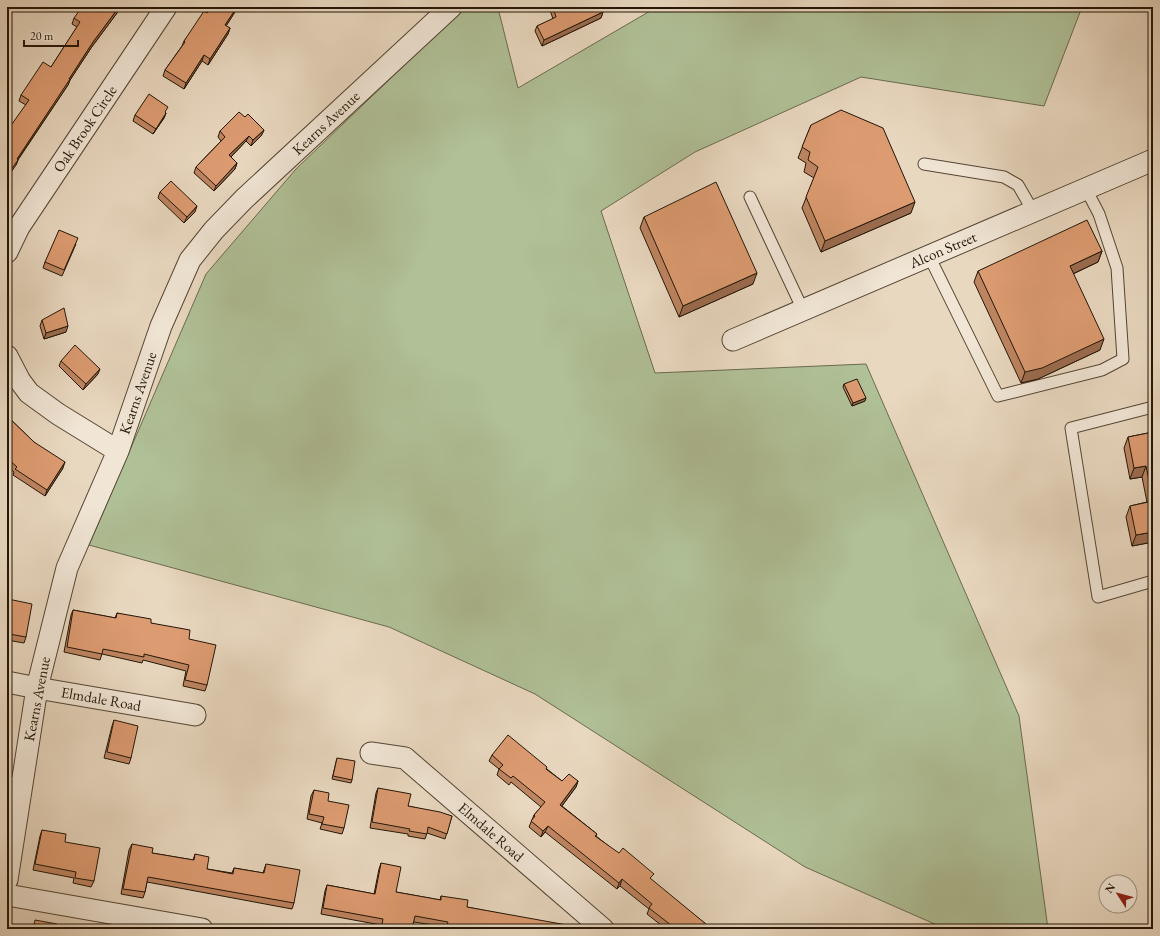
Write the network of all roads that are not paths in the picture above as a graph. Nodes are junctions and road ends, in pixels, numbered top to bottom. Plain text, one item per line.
1 (166, 7) edge
2 (452, 7) edge
3 (1153, 160) edge
4 (924, 164) dead end
5 (1086, 189) junction
6 (750, 198) dead end
7 (1033, 211) junction
8 (7, 252) edge
9 (929, 256) junction
10 (803, 310) junction
11 (733, 340) dead end
12 (7, 356) edge
13 (1153, 407) edge
14 (118, 451) junction
15 (1153, 581) edge
16 (7, 682) edge
17 (36, 688) junction
18 (195, 715) dead end
19 (371, 753) dead end
20 (14, 783) edge
21 (7, 880) edge
22 (7, 895) edge
23 (202, 929) edge
24 (603, 929) edge

1 - 8 street, Oak Brook Circle
2 - 14 street, Kearns Avenue
3 - 5 street, Alcon Street
4 - 7 lane
5 - 7 street, Alcon Street
5 - 9 lane
6 - 10 lane
7 - 9 street, Alcon Street
9 - 10 street, Alcon Street
10 - 11 street, Alcon Street
12 - 14 street
13 - 15 lane
14 - 17 street, Kearns Avenue
16 - 17 street, Elmdale Road
17 - 18 street, Elmdale Road
17 - 20 street, Kearns Avenue
19 - 24 street, Elmdale Road
20 - 21 street, Kearns Avenue
22 - 23 street

